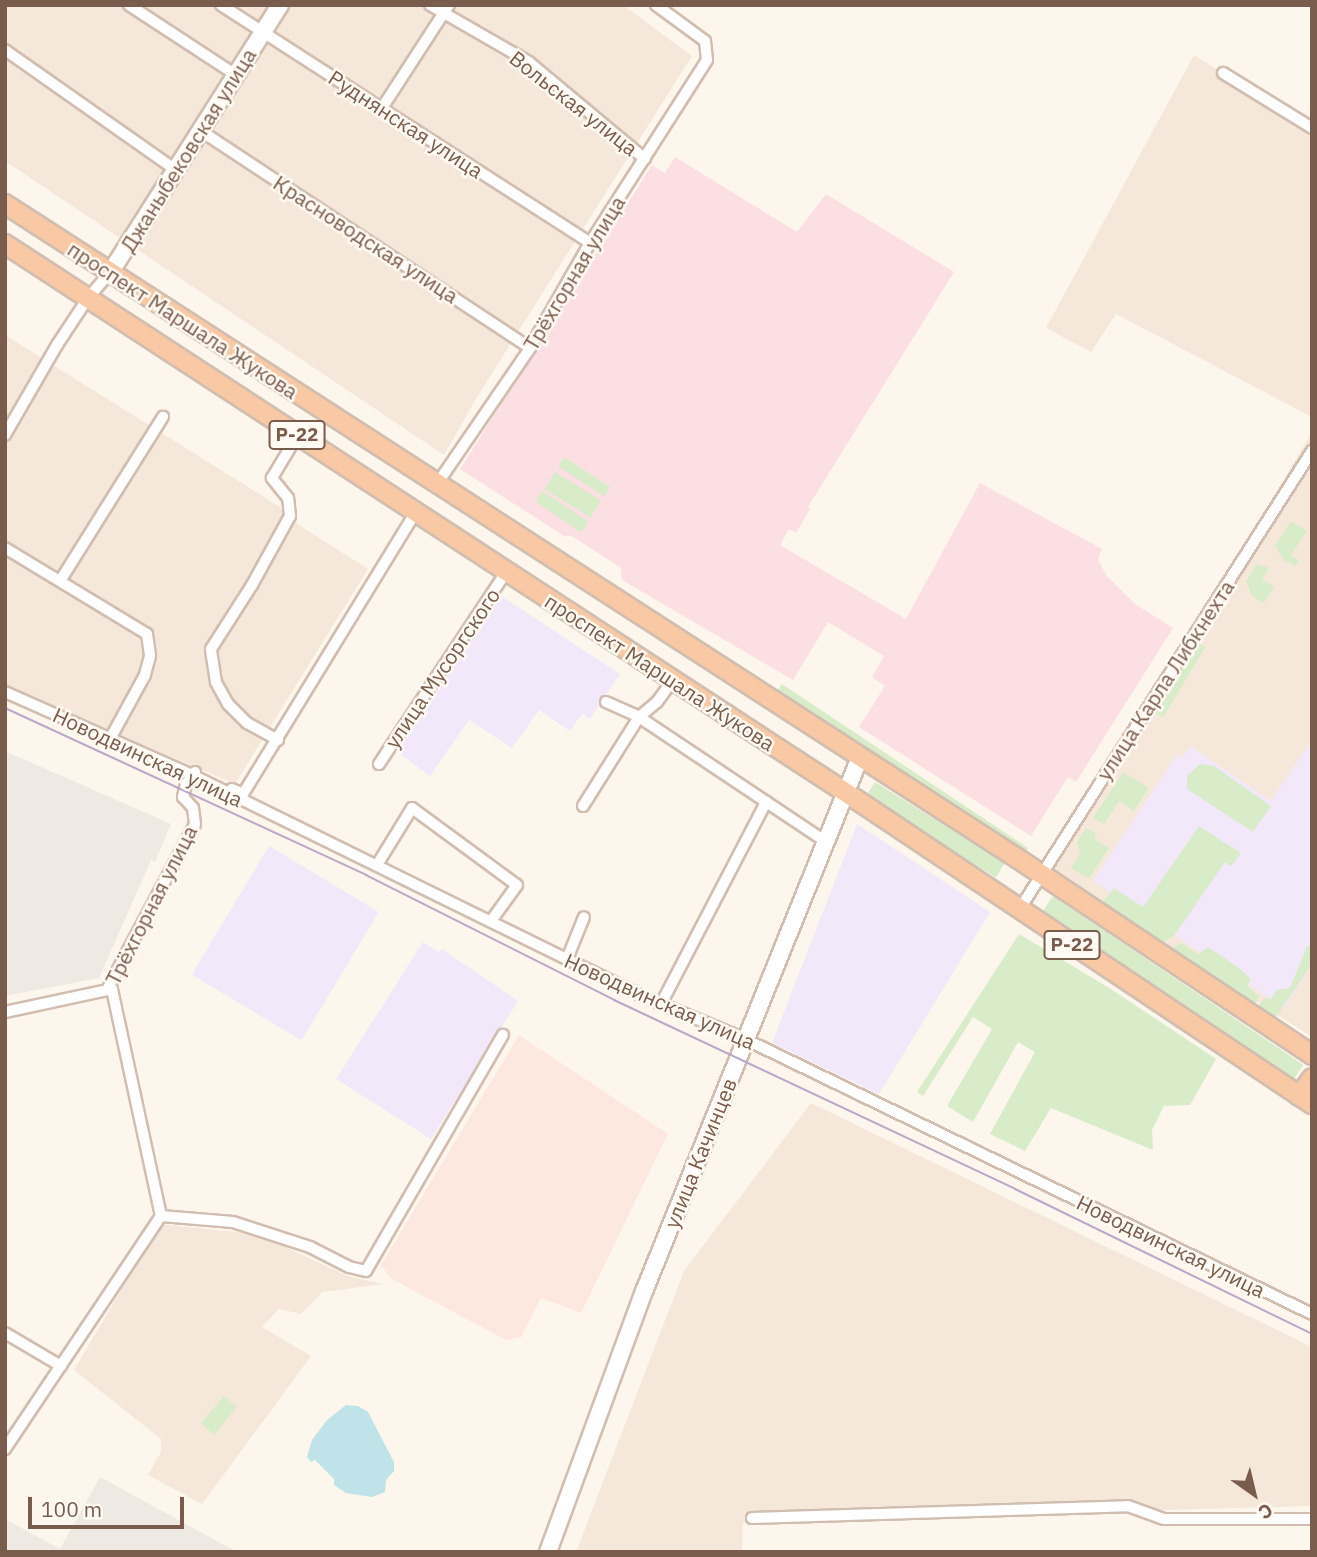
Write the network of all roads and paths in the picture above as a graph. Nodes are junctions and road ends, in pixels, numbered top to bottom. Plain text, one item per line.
1 (129, 5) edge
2 (221, 5) edge
3 (280, 5) edge
4 (430, 5) edge
5 (656, 5) edge
6 (446, 9) edge
7 (263, 32) junction
8 (5, 50) edge
9 (1223, 73) dead end
10 (236, 75) junction
11 (382, 108) junction
12 (1312, 128) edge
13 (201, 131) junction
14 (645, 159) junction
15 (176, 170) junction
16 (5, 204) edge
17 (590, 243) junction
18 (5, 244) edge
19 (110, 273) junction
20 (88, 298) junction
21 (530, 348) junction
22 (163, 417) dead end
23 (5, 435) edge
24 (297, 436) junction
25 (1312, 451) edge
26 (437, 484) junction
27 (415, 513) junction
28 (5, 548) edge
29 (506, 572) junction
30 (60, 581) junction
31 (673, 680) junction
32 (5, 692) edge
33 (606, 702) dead end
34 (639, 716) junction
35 (111, 737) junction
36 (278, 740) junction
37 (860, 757) junction
38 (379, 764) dead end
39 (192, 775) junction
40 (845, 792) junction
41 (766, 802) junction
42 (583, 806) dead end
43 (825, 841) junction
44 (377, 865) junction
45 (1042, 876) junction
46 (1019, 910) junction
47 (584, 916) dead end
48 (491, 921) junction
49 (567, 959) junction
50 (112, 989) junction
51 (661, 1004) junction
52 (5, 1012) edge
53 (503, 1035) dead end
54 (747, 1040) junction
55 (1312, 1055) edge
56 (1312, 1078) edge
57 (1306, 1100) edge
58 (161, 1216) junction
59 (1312, 1314) edge
60 (5, 1333) edge
61 (61, 1366) junction
62 (5, 1450) edge
63 (752, 1518) dead end
64 (1312, 1519) edge
65 (548, 1552) edge

1 - 10 street
2 - 7 street, Руднянская улица
3 - 7 main road, Джаныбековская улица
4 - 6 street, Вольская улица
5 - 14 street, Трёхгорная улица
6 - 11 street
6 - 14 street, Вольская улица
7 - 10 main road, Джаныбековская улица
7 - 11 street, Руднянская улица
8 - 15 street
9 - 12 street
10 - 13 main road, Джаныбековская улица
11 - 17 street, Руднянская улица
13 - 15 main road, Джаныбековская улица
13 - 21 street, Красноводская улица
14 - 17 street, Трёхгорная улица
15 - 19 main road, Джаныбековская улица
16 - 19 highway, проспект Маршала Жукова / Р-22
17 - 21 street, Трёхгорная улица
18 - 20 highway, проспект Маршала Жукова / Р-22
19 - 20 street, Джаныбековская улица
19 - 26 highway, проспект Маршала Жукова / Р-22
20 - 23 street, Джаныбековская улица
20 - 24 highway, проспект Маршала Жукова / Р-22
21 - 26 street, Трёхгорная улица
22 - 30 street
24 - 27 highway, проспект Маршала Жукова / Р-22
24 - 36 street
25 - 45 street, улица Карла Либкнехта
26 - 37 highway, проспект Маршала Жукова / Р-22
27 - 29 highway, проспект Маршала Жукова / Р-22
27 - 36 street
28 - 30 street
29 - 31 highway, проспект Маршала Жукова / Р-22
29 - 38 street, улица Мусоргского
30 - 35 street
31 - 34 street
31 - 40 highway, проспект Маршала Жукова / Р-22
32 - 35 street, Новодвинская улица
33 - 34 street
34 - 41 street
34 - 42 street
35 - 39 street, Новодвинская улица
36 - 39 street
37 - 40 main road, улица Качинцев
37 - 45 highway, проспект Маршала Жукова / Р-22
39 - 44 street, Новодвинская улица
39 - 50 street, Трёхгорная улица
40 - 43 main road, улица Качинцев
40 - 46 highway, проспект Маршала Жукова / Р-22
41 - 43 street
41 - 51 street
43 - 54 main road, улица Качинцев
44 - 48 street, Новодвинская улица
44 - 48 street
45 - 46 street, улица Карла Либкнехта
45 - 55 highway, проспект Маршала Жукова / Р-22
46 - 57 highway, проспект Маршала Жукова / Р-22
47 - 49 street
48 - 49 street, Новодвинская улица
49 - 51 street, Новодвинская улица
50 - 52 street, Трёхгорная улица
50 - 58 street
51 - 54 street, Новодвинская улица
53 - 58 street
54 - 59 street, Новодвинская улица
54 - 65 main road, улица Качинцев
56 - 57 highway
58 - 61 street
60 - 61 street
61 - 62 street
63 - 64 street

